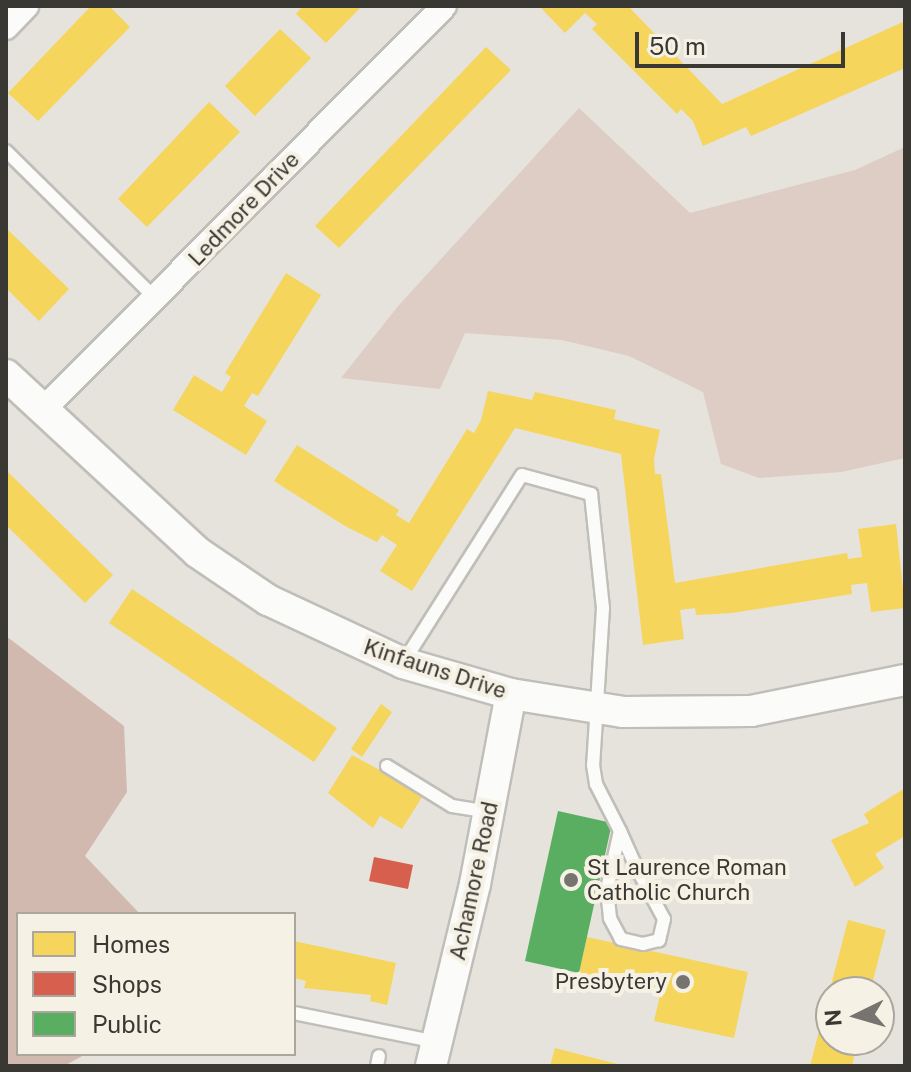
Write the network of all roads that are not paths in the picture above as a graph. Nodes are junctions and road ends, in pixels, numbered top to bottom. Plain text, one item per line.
1 (26, 6) edge
2 (444, 6) edge
3 (6, 27) edge
4 (6, 151) edge
5 (157, 300) junction
6 (6, 375) edge
7 (43, 410) junction
8 (403, 663) junction
9 (905, 680) edge
10 (511, 694) junction
11 (595, 709) junction
12 (387, 766) dead end
13 (488, 812) junction
14 (620, 831) junction
15 (296, 1014) edge
16 (434, 1054) edge

1 - 3 street
2 - 5 street, Ledmore Drive
4 - 5 lane
5 - 7 street, Ledmore Drive
6 - 7 street, Kinfauns Drive
7 - 8 street, Kinfauns Drive
8 - 10 street, Kinfauns Drive
8 - 11 lane
9 - 11 street, Kinfauns Drive
10 - 11 street, Kinfauns Drive
10 - 13 street, Achamore Road
11 - 14 lane
12 - 13 lane
13 - 16 street, Achamore Road
14 - 14 lane
15 - 16 lane

